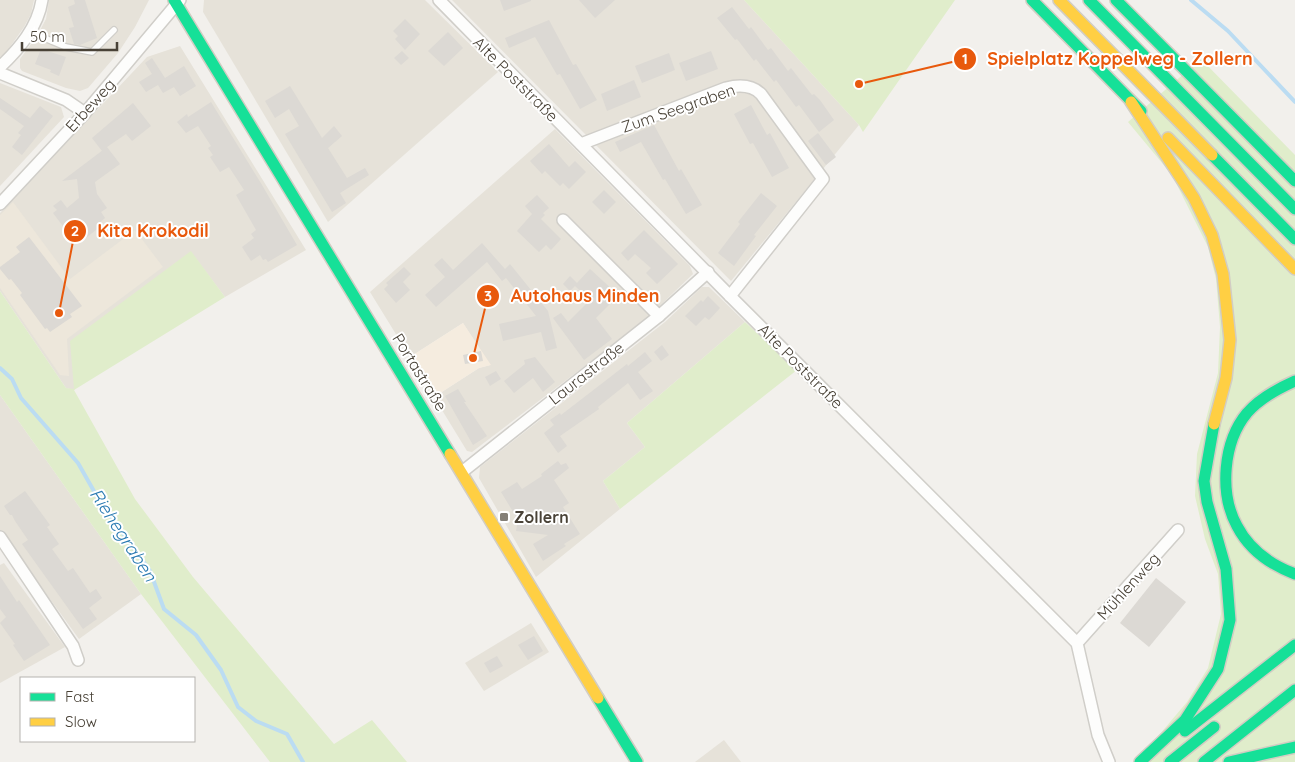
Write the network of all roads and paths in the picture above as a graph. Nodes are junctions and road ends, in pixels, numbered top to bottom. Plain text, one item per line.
1 (42, 0) edge
2 (439, 0) edge
3 (1032, 0) edge
4 (1059, 0) edge
5 (1089, 0) edge
6 (1116, 0) edge
7 (177, 1) edge
8 (114, 30) dead end
9 (30, 32) junction
10 (0, 67) edge
11 (0, 73) edge
12 (1131, 102) junction
13 (85, 113) junction
14 (1256, 141) junction
15 (581, 144) junction
16 (1295, 169) edge
17 (1295, 181) edge
18 (0, 204) edge
19 (1295, 209) edge
20 (562, 220) dead end
21 (1295, 238) edge
22 (1295, 269) edge
23 (708, 272) junction
24 (730, 296) junction
25 (659, 316) junction
26 (1295, 381) edge
27 (462, 472) junction
28 (1178, 530) dead end
29 (0, 537) edge
30 (1295, 574) edge
31 (1077, 642) junction
32 (1295, 645) edge
33 (78, 660) dead end
34 (1295, 690) edge
35 (1224, 719) dead end
36 (1250, 744) dead end
37 (1295, 747) edge
38 (1144, 761) edge
39 (637, 762) edge
40 (1109, 762) edge
41 (1170, 762) edge
42 (1204, 762) edge
43 (1229, 762) edge

1 - 9 street
2 - 15 street, Alte Poststraße
3 - 12 main road
4 - 21 main road
5 - 19 main road
6 - 14 main road
7 - 13 street, Erbeweg
7 - 27 main road, Portastraße
8 - 9 lane
9 - 10 street
11 - 13 street
12 - 22 main road
12 - 38 main road
13 - 18 street, Erbeweg
14 - 16 main road
14 - 17 main road
15 - 23 street, Alte Poststraße
15 - 24 street, Zum Seegraben
20 - 25 street
23 - 24 street, Alte Poststraße
23 - 25 street, Laurastraße
24 - 31 street, Alte Poststraße
25 - 27 street, Laurastraße
26 - 30 main road
27 - 39 main road, Portastraße
28 - 31 street, Mühlenweg
29 - 33 street
31 - 40 street
32 - 38 main road
34 - 42 main road
35 - 41 main road
36 - 43 main road
37 - 43 main road

